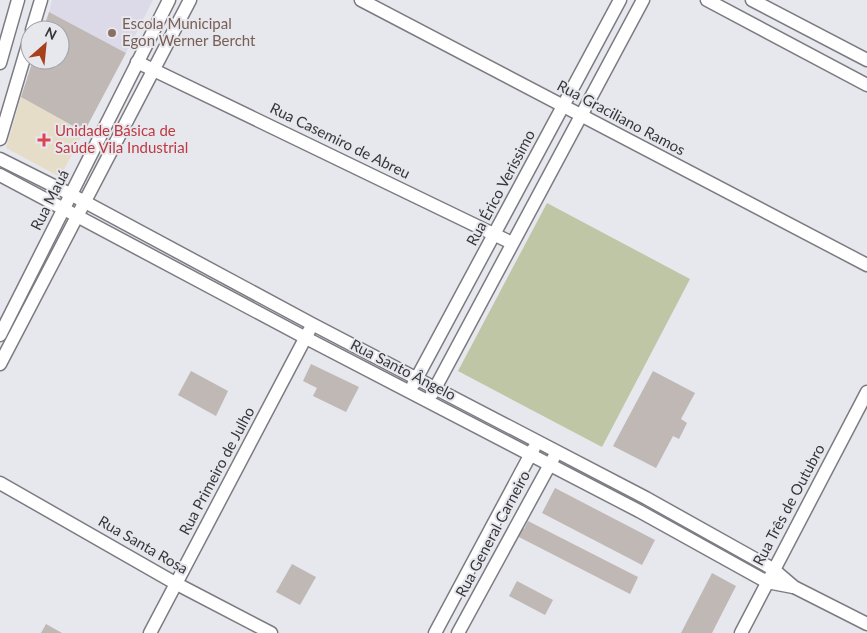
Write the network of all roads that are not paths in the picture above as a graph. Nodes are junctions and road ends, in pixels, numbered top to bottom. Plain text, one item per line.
1 (18, 0) edge
2 (41, 0) edge
3 (169, 0) edge
4 (190, 0) edge
5 (361, 0) edge
6 (620, 0) edge
7 (642, 0) edge
8 (707, 0) edge
9 (752, 0) edge
10 (35, 20) edge
11 (867, 60) edge
12 (138, 62) junction
13 (0, 63) edge
14 (154, 69) junction
15 (20, 70) edge
16 (867, 85) edge
17 (563, 107) junction
18 (582, 116) junction
19 (0, 139) edge
20 (0, 159) edge
21 (0, 175) edge
22 (72, 195) junction
23 (84, 201) junction
24 (64, 209) junction
25 (77, 215) junction
26 (494, 234) junction
27 (512, 243) junction
28 (867, 265) edge
29 (312, 324) junction
30 (0, 334) edge
31 (306, 338) junction
32 (0, 364) edge
33 (418, 378) junction
34 (435, 388) junction
35 (410, 392) junction
36 (867, 392) edge
37 (428, 401) junction
38 (538, 442) junction
39 (557, 451) junction
40 (530, 454) junction
41 (550, 464) junction
42 (0, 483) edge
43 (646, 498) junction
44 (639, 511) junction
45 (773, 569) junction
46 (767, 582) junction
47 (176, 583) junction
48 (794, 587) junction
49 (867, 624) edge
50 (150, 633) edge
51 (271, 633) edge
52 (436, 633) edge
53 (458, 633) edge
54 (741, 633) edge

1 - 13 street
2 - 10 street
3 - 12 street, Rua Mauá
4 - 14 street
5 - 17 street, Rua Graciliano Ramos
6 - 17 street, Rua Érico Verissimo
7 - 18 street
8 - 16 street
9 - 11 street
12 - 14 street, Rua Casemiro de Abreu
12 - 22 street, Rua Mauá
14 - 23 street
14 - 26 street, Rua Casemiro de Abreu
15 - 19 street
17 - 18 street, Rua Graciliano Ramos
17 - 26 street, Rua Érico Verissimo
18 - 27 street
18 - 28 street, Rua Graciliano Ramos
20 - 22 street, Rua Santo Ângelo
21 - 24 street, Rua Santo Ângelo
22 - 23 street, Rua Santo Ângelo
22 - 24 street, Rua Mauá
23 - 25 street
23 - 29 street, Rua Santo Ângelo
24 - 25 street, Rua Santo Ângelo
24 - 30 street, Rua Mauá
25 - 31 street, Rua Santo Ângelo
25 - 32 street
26 - 27 street, Rua Casemiro de Abreu
26 - 33 street, Rua Érico Verissimo
27 - 34 street
29 - 31 street, Rua Primeiro de Julho
29 - 33 street, Rua Santo Ângelo
31 - 35 street, Rua Santo Ângelo
31 - 47 street, Rua Primeiro de Julho
33 - 34 street, Rua Santo Ângelo
33 - 35 street, Rua Érico Verissimo
34 - 37 street
34 - 38 street, Rua Santo Ângelo
35 - 37 street, Rua Santo Ângelo
36 - 45 street, Rua Três de Outubro
37 - 40 street, Rua Santo Ângelo
38 - 39 street, Rua Santo Ângelo
38 - 40 street
39 - 41 street, Rua General Carneiro
39 - 43 street, Rua Santo Ângelo
40 - 41 street, Rua Santo Ângelo
40 - 52 street
41 - 44 street, Rua Santo Ângelo
41 - 53 street, Rua General Carneiro
42 - 47 street, Rua Santa Rosa
43 - 44 street
43 - 45 street, Rua Santo Ângelo
44 - 46 street, Rua Santo Ângelo
45 - 46 street, Rua Três de Outubro
45 - 48 street, Rua Santo Ângelo
46 - 48 street, Rua Santo Ângelo
46 - 54 street, Rua Três de Outubro
47 - 50 street, Rua Primeiro de Julho
47 - 51 street, Rua Santa Rosa
48 - 49 street, Rua Santo Ângelo

